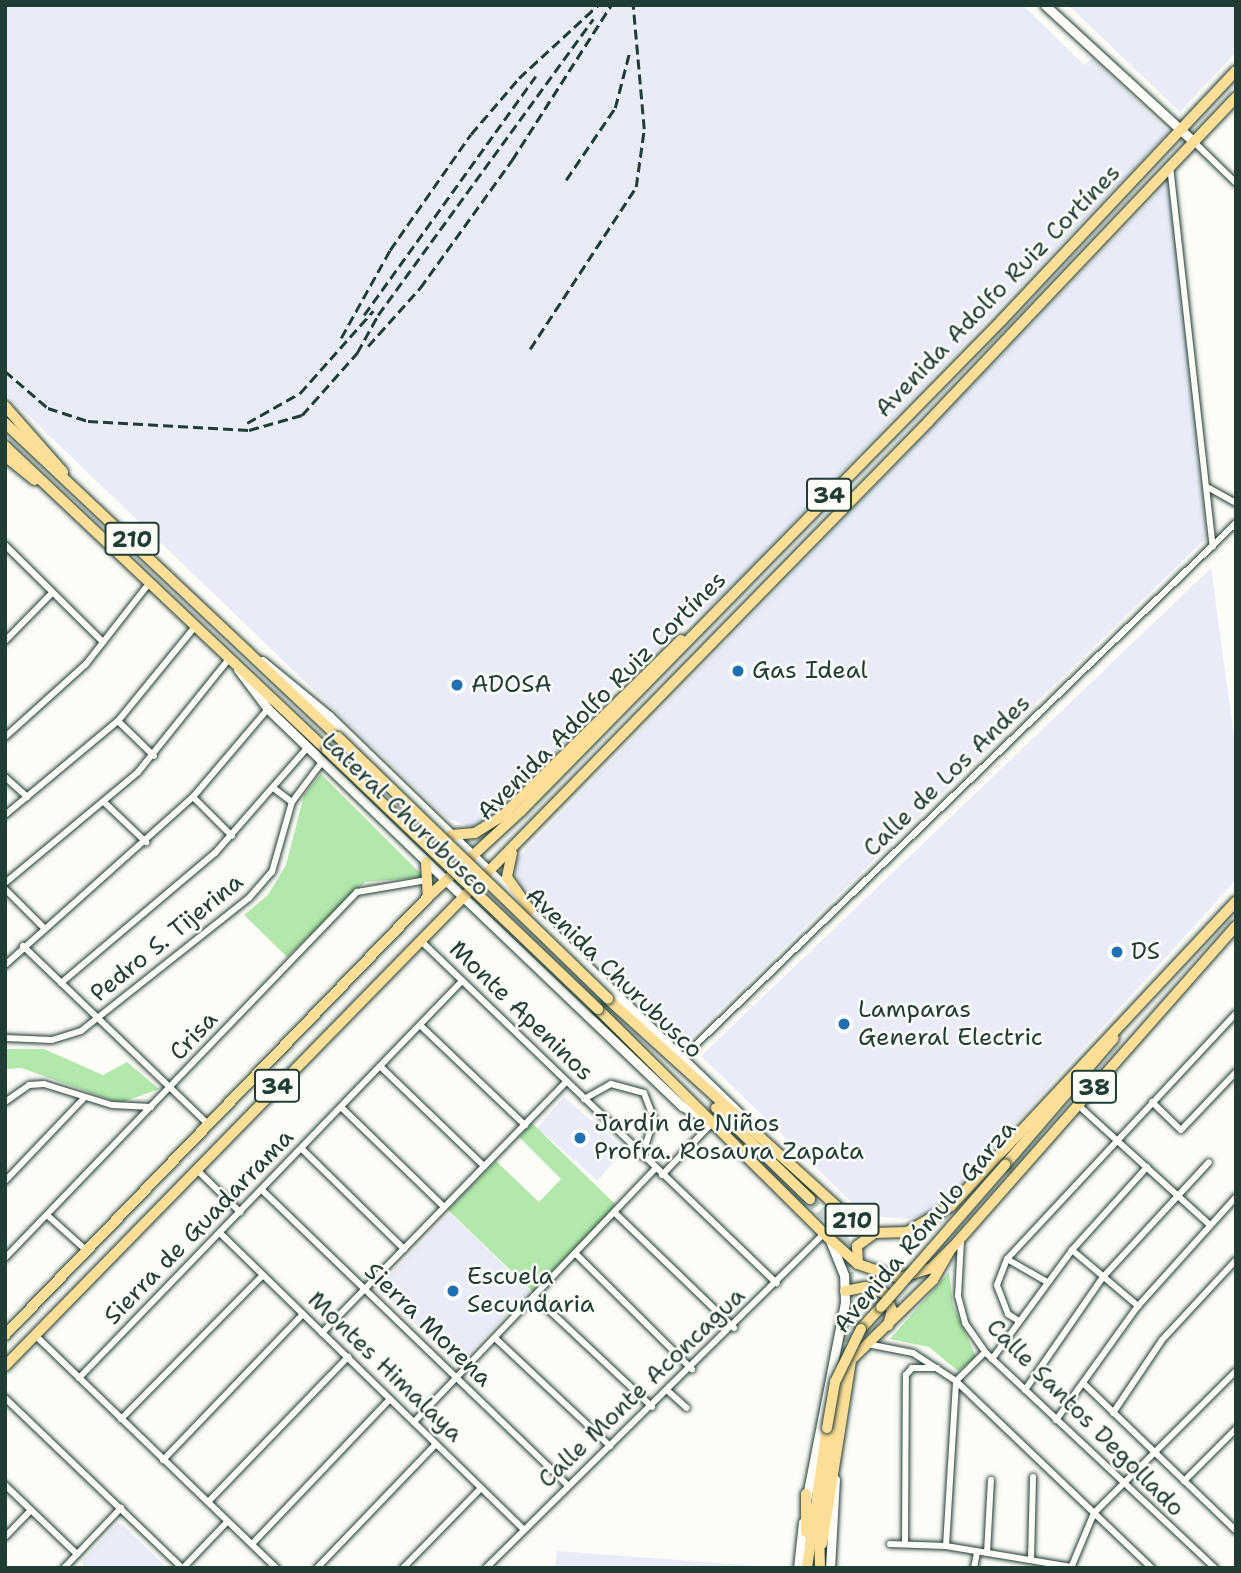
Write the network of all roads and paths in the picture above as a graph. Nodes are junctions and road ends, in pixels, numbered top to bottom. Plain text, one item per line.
1 (1045, 5) edge
2 (1236, 71) edge
3 (1236, 97) edge
4 (1181, 129) junction
5 (1193, 141) junction
6 (1170, 166) junction
7 (1236, 168) edge
8 (1228, 176) junction
9 (1236, 183) edge
10 (5, 406) edge
11 (5, 423) edge
12 (5, 446) edge
13 (8, 463) edge
14 (63, 472) junction
15 (1209, 488) junction
16 (47, 490) junction
17 (1236, 503) edge
18 (1236, 523) edge
19 (1213, 547) junction
20 (8, 548) edge
21 (5, 557) edge
22 (147, 586) junction
23 (52, 593) junction
24 (714, 613) junction
25 (192, 629) junction
26 (5, 641) edge
27 (103, 642) junction
28 (257, 658) junction
29 (228, 660) junction
30 (238, 669) junction
31 (268, 709) junction
32 (118, 721) junction
33 (5, 737) edge
34 (307, 748) junction
35 (154, 756) junction
36 (322, 762) junction
37 (5, 777) edge
38 (276, 790) junction
39 (27, 797) junction
40 (193, 797) junction
41 (292, 802) junction
42 (105, 803) junction
43 (5, 815) edge
44 (451, 835) junction
45 (232, 836) junction
46 (146, 842) junction
47 (517, 844) junction
48 (473, 855) junction
49 (426, 862) junction
50 (489, 870) junction
51 (429, 880) junction
52 (445, 880) junction
53 (5, 886) edge
54 (509, 889) junction
55 (462, 896) junction
56 (428, 897) junction
57 (1236, 901) edge
58 (530, 910) junction
59 (483, 916) junction
60 (43, 926) junction
61 (1235, 928) edge
62 (505, 937) junction
63 (420, 940) junction
64 (23, 946) junction
65 (5, 965) edge
66 (462, 981) junction
67 (61, 983) junction
68 (1150, 994) junction
69 (1236, 1013) edge
70 (99, 1019) junction
71 (421, 1026) junction
72 (5, 1038) edge
73 (684, 1056) junction
74 (381, 1067) junction
75 (685, 1071) junction
76 (1236, 1072) edge
77 (655, 1081) junction
78 (566, 1082) junction
79 (170, 1088) junction
80 (644, 1093) junction
81 (84, 1098) junction
82 (584, 1099) junction
83 (5, 1102) edge
84 (1152, 1102) junction
85 (1078, 1105) junction
86 (152, 1107) junction
87 (342, 1108) junction
88 (711, 1121) junction
89 (209, 1125) junction
90 (525, 1125) junction
91 (747, 1127) junction
92 (1116, 1139) junction
93 (302, 1149) junction
94 (642, 1156) junction
95 (1209, 1162) dead end
96 (484, 1166) junction
97 (1147, 1167) junction
98 (196, 1169) junction
99 (655, 1169) junction
100 (662, 1175) junction
101 (5, 1181) edge
102 (262, 1190) junction
103 (1178, 1195) junction
104 (1236, 1197) edge
105 (810, 1199) tunnel mouth
106 (444, 1207) junction
107 (240, 1212) junction
108 (614, 1212) junction
109 (47, 1215) junction
110 (1210, 1225) junction
111 (220, 1233) junction
112 (875, 1233) junction
113 (962, 1236) junction
114 (827, 1237) junction
115 (952, 1248) junction
116 (404, 1249) junction
117 (87, 1251) junction
118 (1072, 1251) junction
119 (575, 1253) junction
120 (5, 1258) edge
121 (1006, 1259) junction
122 (1236, 1260) edge
123 (858, 1264) junction
124 (263, 1275) junction
125 (1103, 1277) junction
126 (1047, 1282) junction
127 (777, 1283) junction
128 (364, 1290) junction
129 (845, 1291) junction
130 (534, 1296) junction
131 (1138, 1306) junction
132 (303, 1314) junction
133 (1019, 1321) junction
134 (888, 1326) junction
135 (734, 1328) junction
136 (322, 1332) junction
137 (5, 1335) edge
138 (36, 1336) junction
139 (495, 1338) junction
140 (863, 1343) junction
141 (985, 1352) junction
142 (348, 1357) junction
143 (992, 1359) junction
144 (845, 1364) tunnel mouth
145 (5, 1366) edge
146 (939, 1368) junction
147 (692, 1369) junction
148 (1236, 1371) edge
149 (79, 1378) junction
150 (456, 1379) junction
151 (956, 1381) junction
152 (1083, 1383) junction
153 (1025, 1390) junction
154 (668, 1391) junction
155 (5, 1398) edge
156 (390, 1399) junction
157 (652, 1407) junction
158 (687, 1408) dead end
159 (1113, 1413) junction
160 (121, 1419) junction
161 (1056, 1420) junction
162 (414, 1422) junction
163 (1236, 1429) edge
164 (436, 1444) junction
165 (610, 1446) junction
166 (1154, 1453) junction
167 (163, 1460) junction
168 (1033, 1477) dead end
169 (991, 1480) dead end
170 (1184, 1481) junction
171 (1122, 1484) junction
172 (5, 1485) edge
173 (568, 1486) junction
174 (481, 1488) junction
175 (806, 1494) junction
176 (208, 1502) junction
177 (121, 1508) junction
178 (31, 1510) junction
179 (1094, 1513) junction
180 (228, 1522) junction
181 (524, 1530) junction
182 (1236, 1531) edge
183 (5, 1537) edge
184 (252, 1544) junction
185 (890, 1544) dead end
186 (905, 1544) junction
187 (946, 1546) junction
188 (977, 1552) junction
189 (987, 1553) junction
190 (77, 1554) junction
191 (808, 1555) junction
192 (1022, 1559) junction
193 (1031, 1560) junction
194 (69, 1566) edge
195 (823, 1567) edge
196 (182, 1568) edge
197 (276, 1568) edge
198 (317, 1568) edge
199 (403, 1568) edge
200 (486, 1568) edge
201 (798, 1568) edge
202 (807, 1568) edge
203 (974, 1568) edge
204 (1021, 1568) edge
205 (1071, 1568) edge
206 (1152, 1568) edge
207 (1215, 1568) edge

1 - 4 street
2 - 4 main road, 34
3 - 5 main road, 34
4 - 5 street
4 - 24 main road, Avenida Adolfo Ruiz Cortínes / 34
5 - 6 main road, 34
5 - 8 street
6 - 15 street
6 - 47 main road, Avenida Adolfo Ruiz Cortínes / 34
7 - 8 street
8 - 9 street
10 - 14 main road, Avenida Churubusco
11 - 14 highway, Avenida Churubusco / 210
12 - 16 highway, Avenida Churubusco / 210
13 - 16 main road, Avenida Churubusco
14 - 28 highway, Avenida Churubusco / 210
15 - 17 street
15 - 19 street
16 - 22 highway, Avenida Churubusco / 210
18 - 19 street, Calle de Los Andes
19 - 73 street, Calle de Los Andes
20 - 21 street
20 - 23 street
22 - 25 highway, Avenida Churubusco / 210
22 - 27 street
23 - 26 street
23 - 27 street
24 - 44 main road
24 - 48 main road, Avenida Adolfo Ruiz Cortínes / 34
25 - 29 highway, Avenida Churubusco / 210
25 - 32 street
27 - 33 street
28 - 44 street, Lateral Churubusco
28 - 75 highway, Avenida Churubusco / 210, bridge
29 - 30 highway, Avenida Churubusco / 210
29 - 35 street
30 - 31 street, Lateral Churubusco
30 - 88 highway, Avenida Churubusco / 210, bridge
31 - 34 street, Lateral Churubusco
31 - 40 street
32 - 35 street
32 - 39 street
34 - 36 street, Lateral Churubusco
34 - 38 street
35 - 42 street
36 - 41 street, Pedro S. Tijerina
36 - 49 street, Lateral Churubusco
37 - 39 street
38 - 41 street
38 - 45 street
39 - 43 street
40 - 45 street
40 - 46 street
41 - 70 street, Pedro S. Tijerina
42 - 46 street
42 - 53 street
44 - 48 street, Lateral Churubusco
45 - 67 street
46 - 60 street
47 - 50 main road, Avenida Adolfo Ruiz Cortínes / 34
47 - 58 main road
48 - 50 street, Lateral Churubusco
48 - 52 main road, Avenida Adolfo Ruiz Cortínes / 34
49 - 51 main road
49 - 52 street, Lateral Churubusco
50 - 54 street, Lateral Churubusco
50 - 55 main road, Avenida Adolfo Ruiz Cortínes / 34
51 - 56 main road
51 - 79 street, Crisa
52 - 55 street, Lateral Churubusco
52 - 56 main road, Avenida Adolfo Ruiz Cortínes / 34
53 - 60 street
54 - 58 street, Lateral Churubusco
54 - 59 street
55 - 59 street, Lateral Churubusco
55 - 63 main road, Avenida Adolfo Ruiz Cortínes / 34
56 - 89 main road, Avenida Adolfo Ruiz Cortínes / 34
57 - 68 highway, 38
58 - 62 street
58 - 73 street, Lateral Churubusco
59 - 62 street, Lateral Churubusco
60 - 64 street
61 - 85 highway, 38
62 - 77 street, Lateral Churubusco
63 - 66 street, Monte Apeninos
63 - 98 main road, Avenida Adolfo Ruiz Cortínes / 34
64 - 65 street
64 - 67 street
66 - 71 street, Sierra de Guadarrama
66 - 78 street, Monte Apeninos
67 - 70 street
68 - 112 highway, 210
68 - 191 main road, Avenida Rómulo Garza / 38, bridge
69 - 84 street
70 - 72 street, Pedro S. Tijerina
70 - 79 street
71 - 74 street, Sierra de Guadarrama
71 - 90 street
73 - 91 street, Lateral Churubusco
74 - 87 street, Sierra de Guadarrama
74 - 96 street
75 - 91 highway, Avenida Churubusco / 210
75 - 105 highway
76 - 84 street
77 - 80 street
77 - 88 street, Lateral Churubusco
78 - 82 street, Monte Apeninos
78 - 90 street
79 - 86 street, Crisa
79 - 89 street
80 - 82 street
80 - 94 street
81 - 83 street
81 - 86 street
81 - 101 street
82 - 94 street, Monte Apeninos
84 - 92 street
85 - 92 street
85 - 113 highway, 38
86 - 109 street, Crisa
87 - 93 street, Sierra de Guadarrama
87 - 106 street
88 - 100 street
88 - 114 highway, Avenida Churubusco / 210
89 - 117 main road, Avenida Adolfo Ruiz Cortínes / 34
90 - 96 street
91 - 112 highway, Avenida Churubusco / 210
92 - 97 street
92 - 121 street
93 - 102 street, Sierra de Guadarrama
93 - 116 street
94 - 99 street, Monte Apeninos
95 - 103 street
96 - 106 street
97 - 103 street
97 - 118 street
98 - 107 street
98 - 138 main road, Avenida Adolfo Ruiz Cortínes / 34
99 - 100 street, Monte Apeninos
99 - 108 street
100 - 127 street, Monte Apeninos
102 - 107 street, Sierra de Guadarrama
102 - 128 street, Sierra Morena
103 - 110 street
103 - 125 street
104 - 110 street
106 - 116 street
107 - 111 street, Sierra de Guadarrama
108 - 119 street
108 - 135 street
109 - 117 street
109 - 120 street, Crisa
110 - 131 street
111 - 124 street, Montes Himalaya
111 - 149 street, Sierra de Guadarrama
112 - 123 highway
113 - 115 highway, 38
113 - 141 street, Calle Santos Degollado
114 - 123 highway, Avenida Churubusco / 210
114 - 127 street, Calle Monte Aconcagua
114 - 129 street, Avenida Rómulo Garza
115 - 123 highway, Avenida Churubusco / 210
115 - 134 main road, Avenida Rómulo Garza / 38
116 - 128 street
117 - 137 main road, Avenida Adolfo Ruiz Cortínes / 34
118 - 125 street
118 - 126 street
119 - 130 street
119 - 147 street
121 - 126 street
121 - 133 street
122 - 159 street
124 - 132 street, Montes Himalaya
124 - 160 street
125 - 131 street
125 - 153 street
126 - 133 street
127 - 135 street, Calle Monte Aconcagua
128 - 136 street
128 - 150 street, Sierra Morena
129 - 134 main road
129 - 175 street, Avenida Rómulo Garza
130 - 139 street
130 - 157 street
131 - 152 street
132 - 136 street, Montes Himalaya
132 - 167 street
133 - 143 street
134 - 140 main road, Avenida Rómulo Garza / 38
135 - 147 street, Calle Monte Aconcagua
136 - 142 street, Montes Himalaya
138 - 145 main road, 34
138 - 149 street
139 - 150 street
139 - 165 street
140 - 146 street
140 - 195 main road, Avenida Rómulo Garza
141 - 143 street, Calle Santos Degollado
141 - 151 street
142 - 156 street, Montes Himalaya
142 - 176 street
143 - 153 street, Calle Santos Degollado
144 - 195 highway
146 - 151 street
146 - 186 street
147 - 154 street, Calle Monte Aconcagua
148 - 166 street
149 - 160 street
150 - 162 street
150 - 173 street, Sierra Morena
151 - 179 street
151 - 187 street
152 - 159 street, Calle Santos Degollado
152 - 161 street
153 - 161 street, Calle Santos Degollado
154 - 157 street, Calle Monte Aconcagua
154 - 158 street
155 - 177 street
156 - 162 street, Montes Himalaya
156 - 184 street
157 - 165 street, Calle Monte Aconcagua
159 - 166 street, Calle Santos Degollado
160 - 167 street
161 - 171 street, Calle Santos Degollado
162 - 164 street, Montes Himalaya
163 - 170 street
164 - 174 street, Montes Himalaya
164 - 198 street
165 - 173 street, Calle Monte Aconcagua
166 - 170 street, Calle Santos Degollado
166 - 171 street
167 - 176 street
168 - 193 street
169 - 189 street
170 - 182 street, Calle Santos Degollado
171 - 179 street
171 - 207 street, Calle Santos Degollado
172 - 178 street
173 - 181 street, Calle Monte Aconcagua
174 - 181 street, Montes Himalaya
174 - 199 street
175 - 191 main road
175 - 201 street, Avenida Rómulo Garza
176 - 180 street
177 - 190 street
177 - 196 street
178 - 183 street
178 - 190 street
179 - 205 street
179 - 206 street
180 - 184 street
180 - 196 street
181 - 200 street, Calle Monte Aconcagua
184 - 197 street
185 - 186 street
186 - 187 street
187 - 188 street
188 - 189 street
188 - 203 street
189 - 192 street
190 - 194 street
191 - 202 main road, Avenida Rómulo Garza / 38
192 - 193 street
192 - 204 street
193 - 205 street

